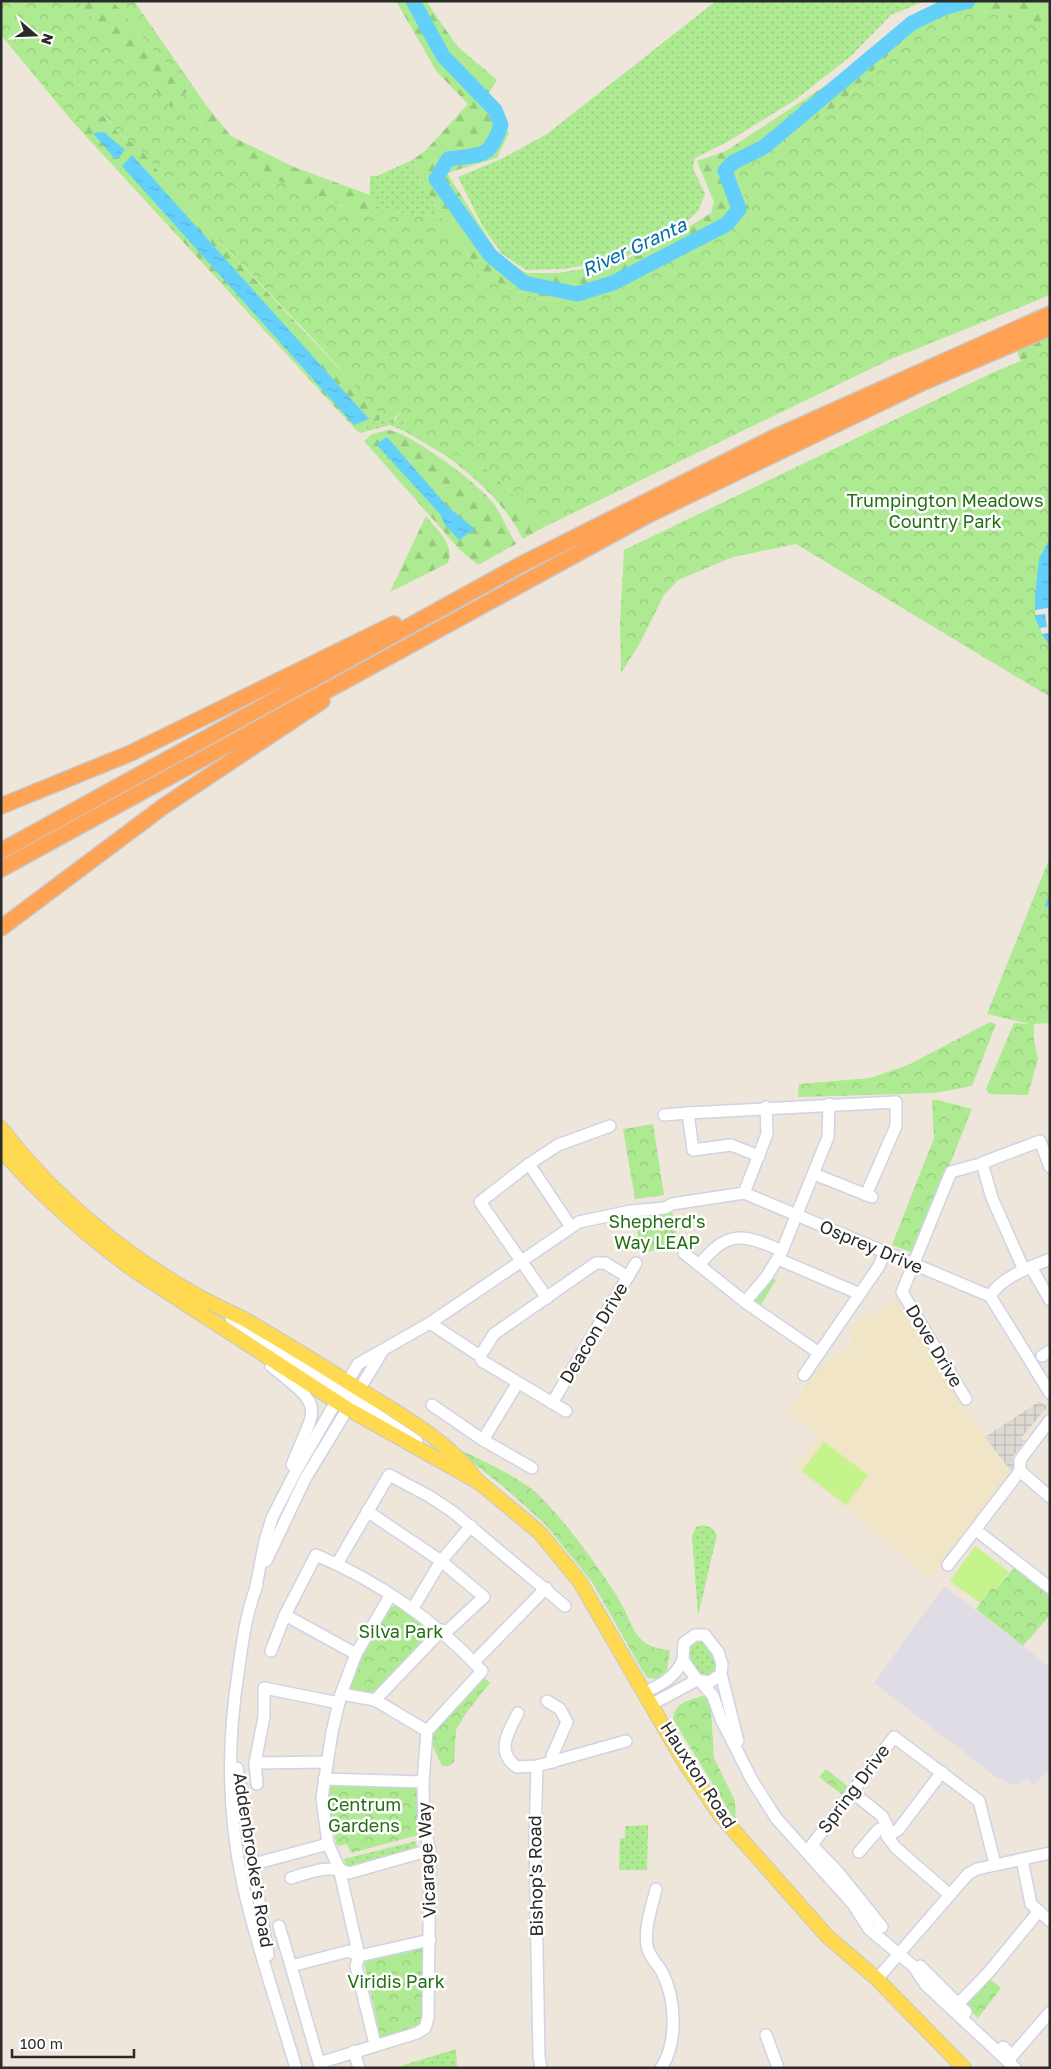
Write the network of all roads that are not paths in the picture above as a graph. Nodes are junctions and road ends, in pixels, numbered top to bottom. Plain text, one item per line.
1 (1050, 314) edge
2 (1050, 328) edge
3 (429, 615) junction
4 (380, 660) junction
5 (1, 806) edge
6 (1, 851) edge
7 (1, 869) edge
8 (1, 928) edge
9 (828, 1104) junction
10 (766, 1107) junction
11 (688, 1113) junction
12 (664, 1115) dead end
13 (610, 1126) dead end
14 (1, 1128) edge
15 (1, 1150) edge
16 (759, 1156) junction
17 (528, 1164) junction
18 (976, 1165) dead end
19 (1050, 1167) edge
20 (814, 1174) junction
21 (744, 1193) junction
22 (796, 1216) junction
23 (571, 1227) junction
24 (684, 1253) dead end
25 (884, 1253) junction
26 (780, 1255) junction
27 (1050, 1259) edge
28 (521, 1261) junction
29 (636, 1263) dead end
30 (914, 1264) junction
31 (699, 1265) junction
32 (1027, 1269) junction
33 (628, 1277) junction
34 (860, 1294) junction
35 (990, 1296) junction
36 (547, 1298) junction
37 (1050, 1300) edge
38 (745, 1302) junction
39 (430, 1322) junction
40 (231, 1334) junction
41 (819, 1353) junction
42 (480, 1356) junction
43 (804, 1375) dead end
44 (518, 1384) junction
45 (348, 1391) junction
46 (1050, 1393) edge
47 (966, 1400) dead end
48 (552, 1402) junction
49 (432, 1405) dead end
50 (566, 1411) dead end
51 (1050, 1420) edge
52 (483, 1440) junction
53 (532, 1468) dead end
54 (1020, 1471) junction
55 (480, 1483) junction
56 (1050, 1497) edge
57 (367, 1511) junction
58 (272, 1518) junction
59 (471, 1526) junction
60 (976, 1530) junction
61 (441, 1561) junction
62 (337, 1564) junction
63 (948, 1565) dead end
64 (546, 1588) junction
65 (1050, 1588) edge
66 (255, 1591) junction
67 (390, 1596) junction
68 (565, 1606) dead end
69 (413, 1608) junction
70 (285, 1615) junction
71 (444, 1632) junction
72 (271, 1650) dead end
73 (356, 1654) junction
74 (683, 1660) junction
75 (474, 1662) junction
76 (721, 1674) junction
77 (699, 1681) junction
78 (644, 1692) junction
79 (340, 1699) junction
80 (375, 1700) junction
81 (547, 1702) dead end
82 (652, 1704) junction
83 (518, 1713) dead end
84 (427, 1731) junction
85 (232, 1732) junction
86 (626, 1741) dead end
87 (742, 1758) junction
88 (327, 1762) junction
89 (553, 1762) junction
90 (255, 1763) junction
91 (537, 1766) junction
92 (942, 1772) junction
93 (324, 1779) junction
94 (423, 1782) junction
95 (257, 1784) dead end
96 (852, 1792) junction
97 (887, 1831) junction
98 (328, 1844) junction
99 (430, 1850) junction
100 (859, 1852) dead end
101 (1050, 1853) edge
102 (1022, 1860) junction
103 (254, 1864) junction
104 (995, 1864) junction
105 (338, 1868) junction
106 (242, 1878) junction
107 (291, 1878) dead end
108 (656, 1889) dead end
109 (950, 1895) junction
110 (1039, 1911) junction
111 (1050, 1921) edge
112 (280, 1926) dead end
113 (882, 1927) dead end
114 (430, 1940) junction
115 (899, 1954) junction
116 (359, 1956) junction
117 (291, 1966) junction
118 (920, 1966) dead end
119 (876, 1979) junction
120 (272, 1989) junction
121 (958, 2004) junction
122 (1050, 2012) edge
123 (766, 2035) dead end
124 (375, 2044) junction
125 (354, 2051) junction
126 (296, 2068) edge
127 (360, 2068) edge
128 (541, 2068) edge
129 (661, 2068) edge
130 (778, 2068) edge
131 (964, 2068) edge
132 (1015, 2068) edge

1 - 3 highway
2 - 4 highway
3 - 5 highway
3 - 6 highway
4 - 7 highway
4 - 8 highway
9 - 10 street
9 - 20 street
9 - 20 street
10 - 11 street
10 - 16 street
11 - 12 street
11 - 16 street
13 - 17 street
14 - 45 main road
15 - 40 main road
16 - 21 street
17 - 23 street
17 - 28 street
18 - 30 street
19 - 32 street
20 - 22 street
21 - 22 street, Osprey Drive
21 - 23 street
22 - 25 street, Osprey Drive
22 - 26 street
23 - 28 street
24 - 31 street
25 - 30 street, Osprey Drive
25 - 34 street
26 - 31 street
26 - 34 street
26 - 38 street
27 - 32 street
28 - 36 street
28 - 39 street
29 - 33 street, Deacon Drive
30 - 35 street, Osprey Drive
30 - 47 street, Dove Drive
31 - 38 street
32 - 35 street
32 - 37 street
33 - 36 street
33 - 48 street, Deacon Drive
34 - 41 street
35 - 46 street
36 - 42 street
38 - 41 street
39 - 42 street, Deacon Drive
39 - 45 street
40 - 45 main road
40 - 58 street
41 - 43 street
42 - 44 street, Deacon Drive
44 - 48 street, Deacon Drive
44 - 52 street
45 - 55 main road
45 - 55 main road
45 - 58 street, Addenbrooke's Road
45 - 66 street, Addenbrooke's Road
48 - 50 street, Deacon Drive
49 - 52 street
51 - 54 street
52 - 53 street
54 - 56 street
54 - 60 street
55 - 78 main road, Hauxton Road
57 - 59 street
57 - 61 street
57 - 62 street
58 - 66 street, Addenbrooke's Road
59 - 61 street
59 - 64 street
60 - 63 street
60 - 65 street
61 - 69 street
61 - 71 street
62 - 67 street
62 - 70 street
64 - 68 street
64 - 75 street
66 - 85 street, Addenbrooke's Road
67 - 69 street
67 - 73 street
69 - 71 street
70 - 72 street
70 - 73 street
71 - 75 street
71 - 80 street
73 - 79 street
74 - 76 street
74 - 77 street
74 - 78 street
75 - 84 street
76 - 77 street
76 - 87 street
77 - 82 street
77 - 87 street
78 - 82 main road, Hauxton Road
79 - 80 street
79 - 88 street
79 - 90 street
80 - 84 street
81 - 89 street
82 - 119 main road, Hauxton Road
83 - 91 street
84 - 94 street, Vicarage Way
85 - 103 street, Addenbrooke's Road
85 - 106 street, Addenbrooke's Road
86 - 89 street
87 - 115 street
88 - 90 street
88 - 93 street
89 - 91 street
90 - 95 street
91 - 128 street, Bishop's Road
92 - 96 street, Spring Drive
92 - 97 street
92 - 104 street, Spring Drive
93 - 94 street
93 - 98 street
94 - 99 street, Vicarage Way
96 - 97 street
96 - 113 street, Spring Drive
97 - 100 street
97 - 109 street
98 - 103 street
98 - 105 street
99 - 105 street
99 - 114 street, Vicarage Way
101 - 102 street
102 - 104 street
102 - 110 street
103 - 106 street
103 - 120 street, Addenbrooke's Road
104 - 109 street
105 - 107 street
105 - 116 street
106 - 120 street, Addenbrooke's Road
108 - 129 street
109 - 115 street
110 - 111 street
110 - 121 street
112 - 117 street
114 - 116 street
114 - 124 street, Vicarage Way
115 - 119 street
115 - 132 street
116 - 117 street
116 - 124 street
117 - 125 street
118 - 121 street
119 - 131 main road, Hauxton Road
120 - 126 street, Addenbrooke's Road
121 - 122 street
123 - 130 street
124 - 125 street
125 - 127 street

